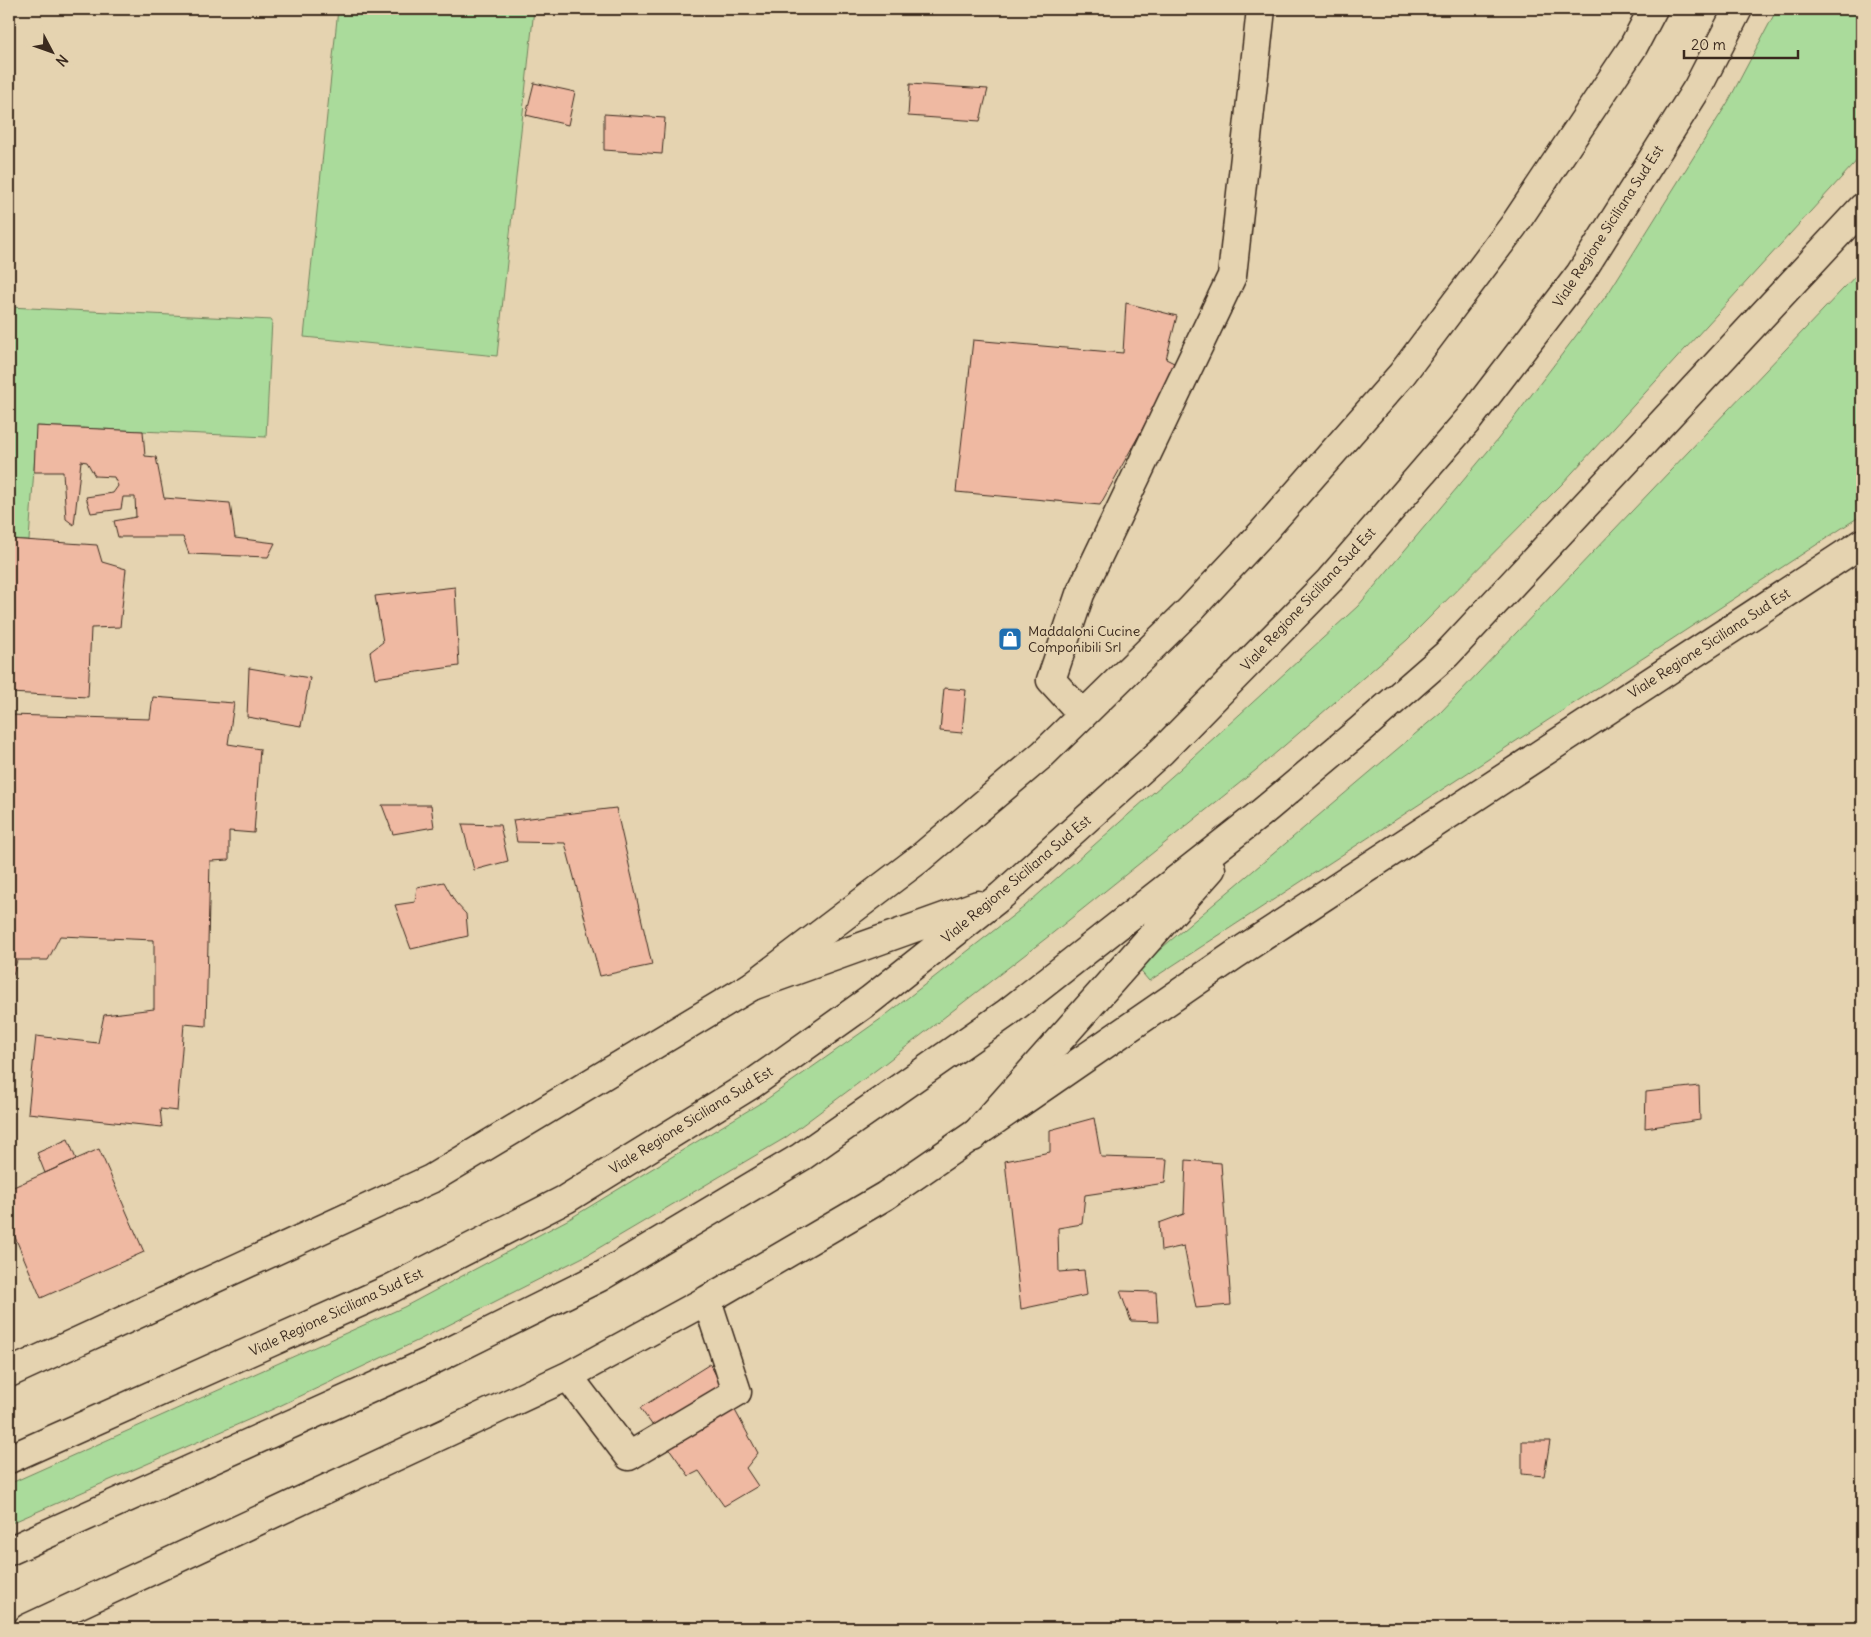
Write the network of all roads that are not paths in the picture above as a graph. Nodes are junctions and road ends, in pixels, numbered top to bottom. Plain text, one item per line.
1 (1261, 9) edge
2 (1653, 9) edge
3 (1738, 9) edge
4 (1862, 208) edge
5 (1862, 543) edge
6 (1083, 715) junction
7 (1260, 814) junction
8 (1001, 896) junction
9 (752, 986) junction
10 (973, 1136) junction
11 (707, 1300) junction
12 (9, 1374) edge
13 (568, 1376) junction
14 (9, 1459) edge
15 (9, 1551) edge
16 (28, 1628) edge

1 - 6 main road
2 - 6 main road
3 - 8 main road, Viale Regione Siciliana Sud Est
4 - 7 main road
5 - 10 main road, Viale Regione Siciliana Sud Est
6 - 9 main road
7 - 10 main road
7 - 15 main road
8 - 9 main road
8 - 14 main road, Viale Regione Siciliana Sud Est
9 - 12 main road
10 - 11 main road, Viale Regione Siciliana Sud Est
11 - 13 main road, Viale Regione Siciliana Sud Est
11 - 13 main road
13 - 16 main road, Viale Regione Siciliana Sud Est

